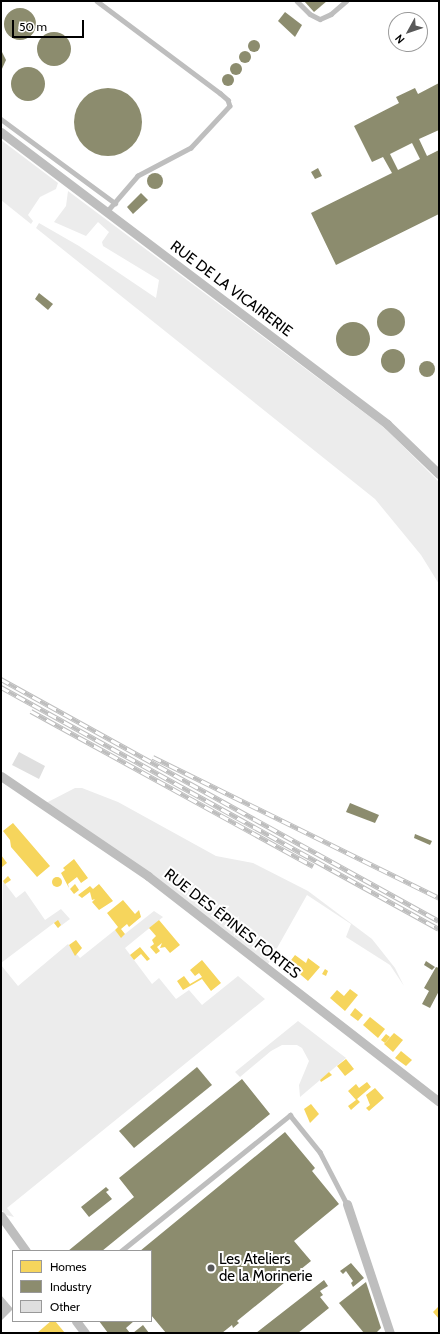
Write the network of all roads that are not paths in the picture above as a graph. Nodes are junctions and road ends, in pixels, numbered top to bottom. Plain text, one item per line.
1 (97, 1) edge
2 (297, 1) edge
3 (346, 1) edge
4 (1, 119) edge
5 (1, 132) edge
6 (115, 203) junction
7 (107, 212) junction
8 (439, 474) edge
9 (1, 776) edge
10 (439, 1102) edge
11 (347, 1204) joint
12 (1, 1216) edge
13 (25, 1250) edge
14 (122, 1250) edge
15 (77, 1322) edge
16 (85, 1333) edge
17 (390, 1333) edge

1 - 6 lane
2 - 3 lane
4 - 6 lane
5 - 7 street, RUE DE LA VICAIRERIE
6 - 7 lane
7 - 8 street, RUE DE LA VICAIRERIE
9 - 10 street, RUE DES ÉPINES FORTES
11 - 14 lane
11 - 17 street
12 - 13 street
15 - 16 street

